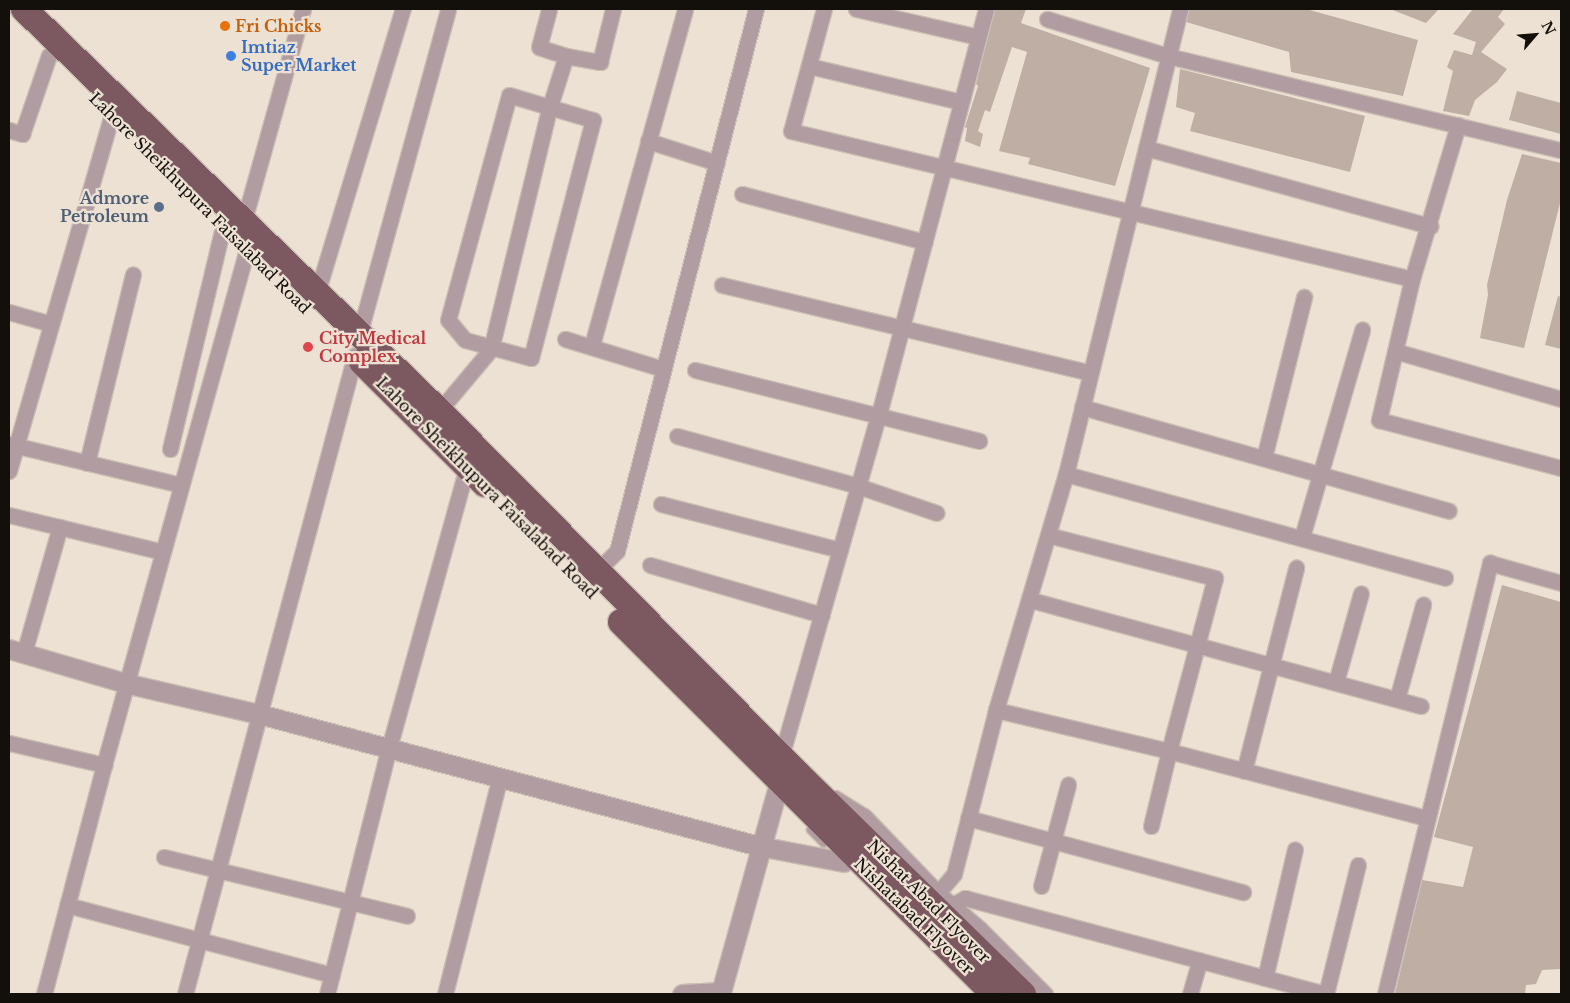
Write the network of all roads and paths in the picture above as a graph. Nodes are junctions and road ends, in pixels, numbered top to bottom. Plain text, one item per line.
1 (303, 9) edge
2 (403, 9) edge
3 (448, 9) edge
4 (550, 9) edge
5 (613, 9) edge
6 (685, 9) edge
7 (756, 9) edge
8 (824, 9) edge
9 (856, 9) edge
10 (986, 9) edge
11 (1180, 9) edge
12 (24, 12) edge
13 (1047, 19) dead end
14 (978, 37) junction
15 (49, 55) junction
16 (566, 56) junction
17 (1168, 56) junction
18 (809, 66) junction
19 (961, 102) junction
20 (550, 106) junction
21 (112, 115) junction
22 (1458, 125) junction
23 (9, 130) edge
24 (648, 141) junction
25 (1146, 148) junction
26 (1561, 150) edge
27 (717, 163) junction
28 (944, 166) junction
29 (742, 194) dead end
30 (1129, 212) junction
31 (233, 225) junction
32 (1430, 226) junction
33 (925, 242) junction
34 (247, 250) junction
35 (133, 275) dead end
36 (1412, 279) junction
37 (722, 284) dead end
38 (317, 293) junction
39 (1304, 298) dead end
40 (9, 312) edge
41 (51, 324) junction
42 (903, 328) junction
43 (1362, 330) dead end
44 (566, 339) dead end
45 (357, 345) junction
46 (592, 345) junction
47 (491, 349) junction
48 (1395, 351) junction
49 (663, 369) junction
50 (695, 370) dead end
51 (1090, 373) junction
52 (1561, 400) edge
53 (1082, 407) junction
54 (440, 411) junction
55 (879, 414) junction
56 (677, 436) dead end
57 (979, 441) dead end
58 (13, 445) edge
59 (170, 449) dead end
60 (1264, 458) junction
61 (88, 463) junction
62 (468, 467) junction
63 (1561, 468) edge
64 (9, 472) edge
65 (1066, 474) junction
66 (1320, 474) junction
67 (181, 485) junction
68 (858, 486) junction
69 (661, 504) dead end
70 (1449, 511) dead end
71 (937, 513) dead end
72 (9, 515) edge
73 (60, 528) junction
74 (1048, 535) junction
75 (1302, 537) junction
76 (840, 550) junction
77 (163, 552) junction
78 (650, 565) dead end
79 (1296, 568) dead end
80 (596, 572) junction
81 (1445, 578) dead end
82 (1561, 583) edge
83 (1361, 593) dead end
84 (1030, 600) junction
85 (1423, 605) dead end
86 (822, 615) junction
87 (1198, 644) junction
88 (16, 651) edge
89 (1272, 664) junction
90 (1336, 682) junction
91 (129, 684) junction
92 (1397, 699) junction
93 (1421, 706) dead end
94 (996, 710) junction
95 (259, 714) junction
96 (9, 743) edge
97 (389, 748) junction
98 (1169, 752) junction
99 (104, 765) junction
100 (786, 771) junction
101 (1244, 771) junction
102 (500, 778) junction
103 (1068, 785) dead end
104 (835, 807) joint
105 (968, 818) junction
106 (1426, 818) junction
107 (1150, 826) dead end
108 (822, 834) junction
109 (1054, 840) junction
110 (759, 846) junction
111 (1295, 849) dead end
112 (164, 857) dead end
113 (1358, 865) dead end
114 (847, 866) joint
115 (218, 870) junction
116 (1041, 886) dead end
117 (1243, 892) dead end
118 (938, 893) junction
119 (350, 903) junction
120 (952, 904) junction
121 (67, 905) junction
122 (407, 916) dead end
123 (200, 940) junction
124 (1200, 960) junction
125 (332, 976) junction
126 (1265, 978) junction
127 (44, 994) edge
128 (185, 994) edge
129 (327, 994) edge
130 (445, 994) edge
131 (682, 994) edge
132 (994, 994) edge
133 (1023, 994) edge
134 (1045, 994) edge
135 (1190, 994) edge
136 (1327, 994) edge
137 (1385, 994) edge

1 - 31 street
2 - 38 street
3 - 45 street
4 - 16 street
5 - 16 street
6 - 24 street
7 - 27 street
8 - 18 street
9 - 14 street
10 - 14 street
11 - 17 street
12 - 15 highway, Lahore Sheikhupura Faisalabad Road
12 - 31 highway, Lahore Sheikhupura Faisalabad Road
13 - 17 street
14 - 19 street
15 - 21 highway, Lahore Sheikhupura Faisalabad Road
15 - 23 street
16 - 20 street
17 - 22 street
17 - 25 street
18 - 19 street
18 - 28 street
19 - 28 street
20 - 47 street
20 - 47 street
20 - 47 street
21 - 31 highway, Lahore Sheikhupura Faisalabad Road
21 - 41 street
22 - 26 street
22 - 32 street
24 - 27 street
24 - 46 street
25 - 30 street
25 - 32 street
27 - 49 street
28 - 30 street
28 - 33 street
29 - 33 street
30 - 36 street
30 - 51 street
31 - 34 highway, Lahore Sheikhupura Faisalabad Road
31 - 38 highway, Lahore Sheikhupura Faisalabad Road
31 - 59 street
32 - 36 street
33 - 42 street
34 - 45 highway, Lahore Sheikhupura Faisalabad Road
34 - 67 street
35 - 61 street
36 - 48 street
37 - 42 street
38 - 45 highway, Lahore Sheikhupura Faisalabad Road
39 - 60 street
40 - 41 street
41 - 58 street
42 - 51 street
42 - 55 street
43 - 66 street
44 - 46 street
45 - 54 highway, Lahore Sheikhupura Faisalabad Road
45 - 62 highway, Lahore Sheikhupura Faisalabad Road
45 - 95 street
46 - 49 street
47 - 54 street
48 - 52 street
48 - 63 street
49 - 80 street
50 - 55 street
51 - 53 street
53 - 60 street
53 - 65 street
54 - 80 highway, Lahore Sheikhupura Faisalabad Road
55 - 57 street
55 - 68 street
56 - 68 street
58 - 61 street
58 - 64 street
60 - 66 street
61 - 67 street
62 - 97 street
62 - 100 highway, Lahore Sheikhupura Faisalabad Road
65 - 74 street
65 - 75 street
66 - 70 street
66 - 75 street
67 - 77 street
68 - 71 street
68 - 76 street
69 - 76 street
72 - 73 street
73 - 77 street
73 - 88 street
74 - 84 street
74 - 87 street
75 - 81 street
76 - 86 street
77 - 91 street
78 - 86 street
79 - 89 street
80 - 100 highway, Lahore Sheikhupura Faisalabad Road
82 - 106 street
83 - 90 street
84 - 87 street
84 - 94 street
85 - 92 street
86 - 100 street
87 - 89 street
87 - 98 street
88 - 91 street
89 - 90 street
89 - 101 street
90 - 92 street
91 - 95 street
91 - 99 street
92 - 93 street
94 - 98 street
94 - 105 street
95 - 97 street
95 - 115 street
96 - 99 street
97 - 102 street
97 - 119 street
98 - 101 street
98 - 107 street
99 - 121 street
100 - 104 highway, Lahore Sheikhupura Faisalabad Road
100 - 108 highway, Lahore Sheikhupura Faisalabad Road
100 - 110 street
100 - 118 street
101 - 106 street
102 - 110 street
102 - 130 street
103 - 109 street
104 - 133 highway, Nishat Abad Flyover
105 - 109 street
105 - 118 street
106 - 137 street
108 - 114 lane
108 - 132 highway, Nishatabad Flyover
109 - 116 street
109 - 117 street
110 - 114 street
110 - 131 street
111 - 126 street
112 - 115 street
113 - 136 street
115 - 119 street
115 - 123 street
118 - 120 street
119 - 122 street
119 - 125 street
120 - 124 street
120 - 134 street
121 - 123 street
121 - 127 street
123 - 125 street
123 - 128 street
124 - 126 street
124 - 135 street
125 - 129 street
126 - 136 street

